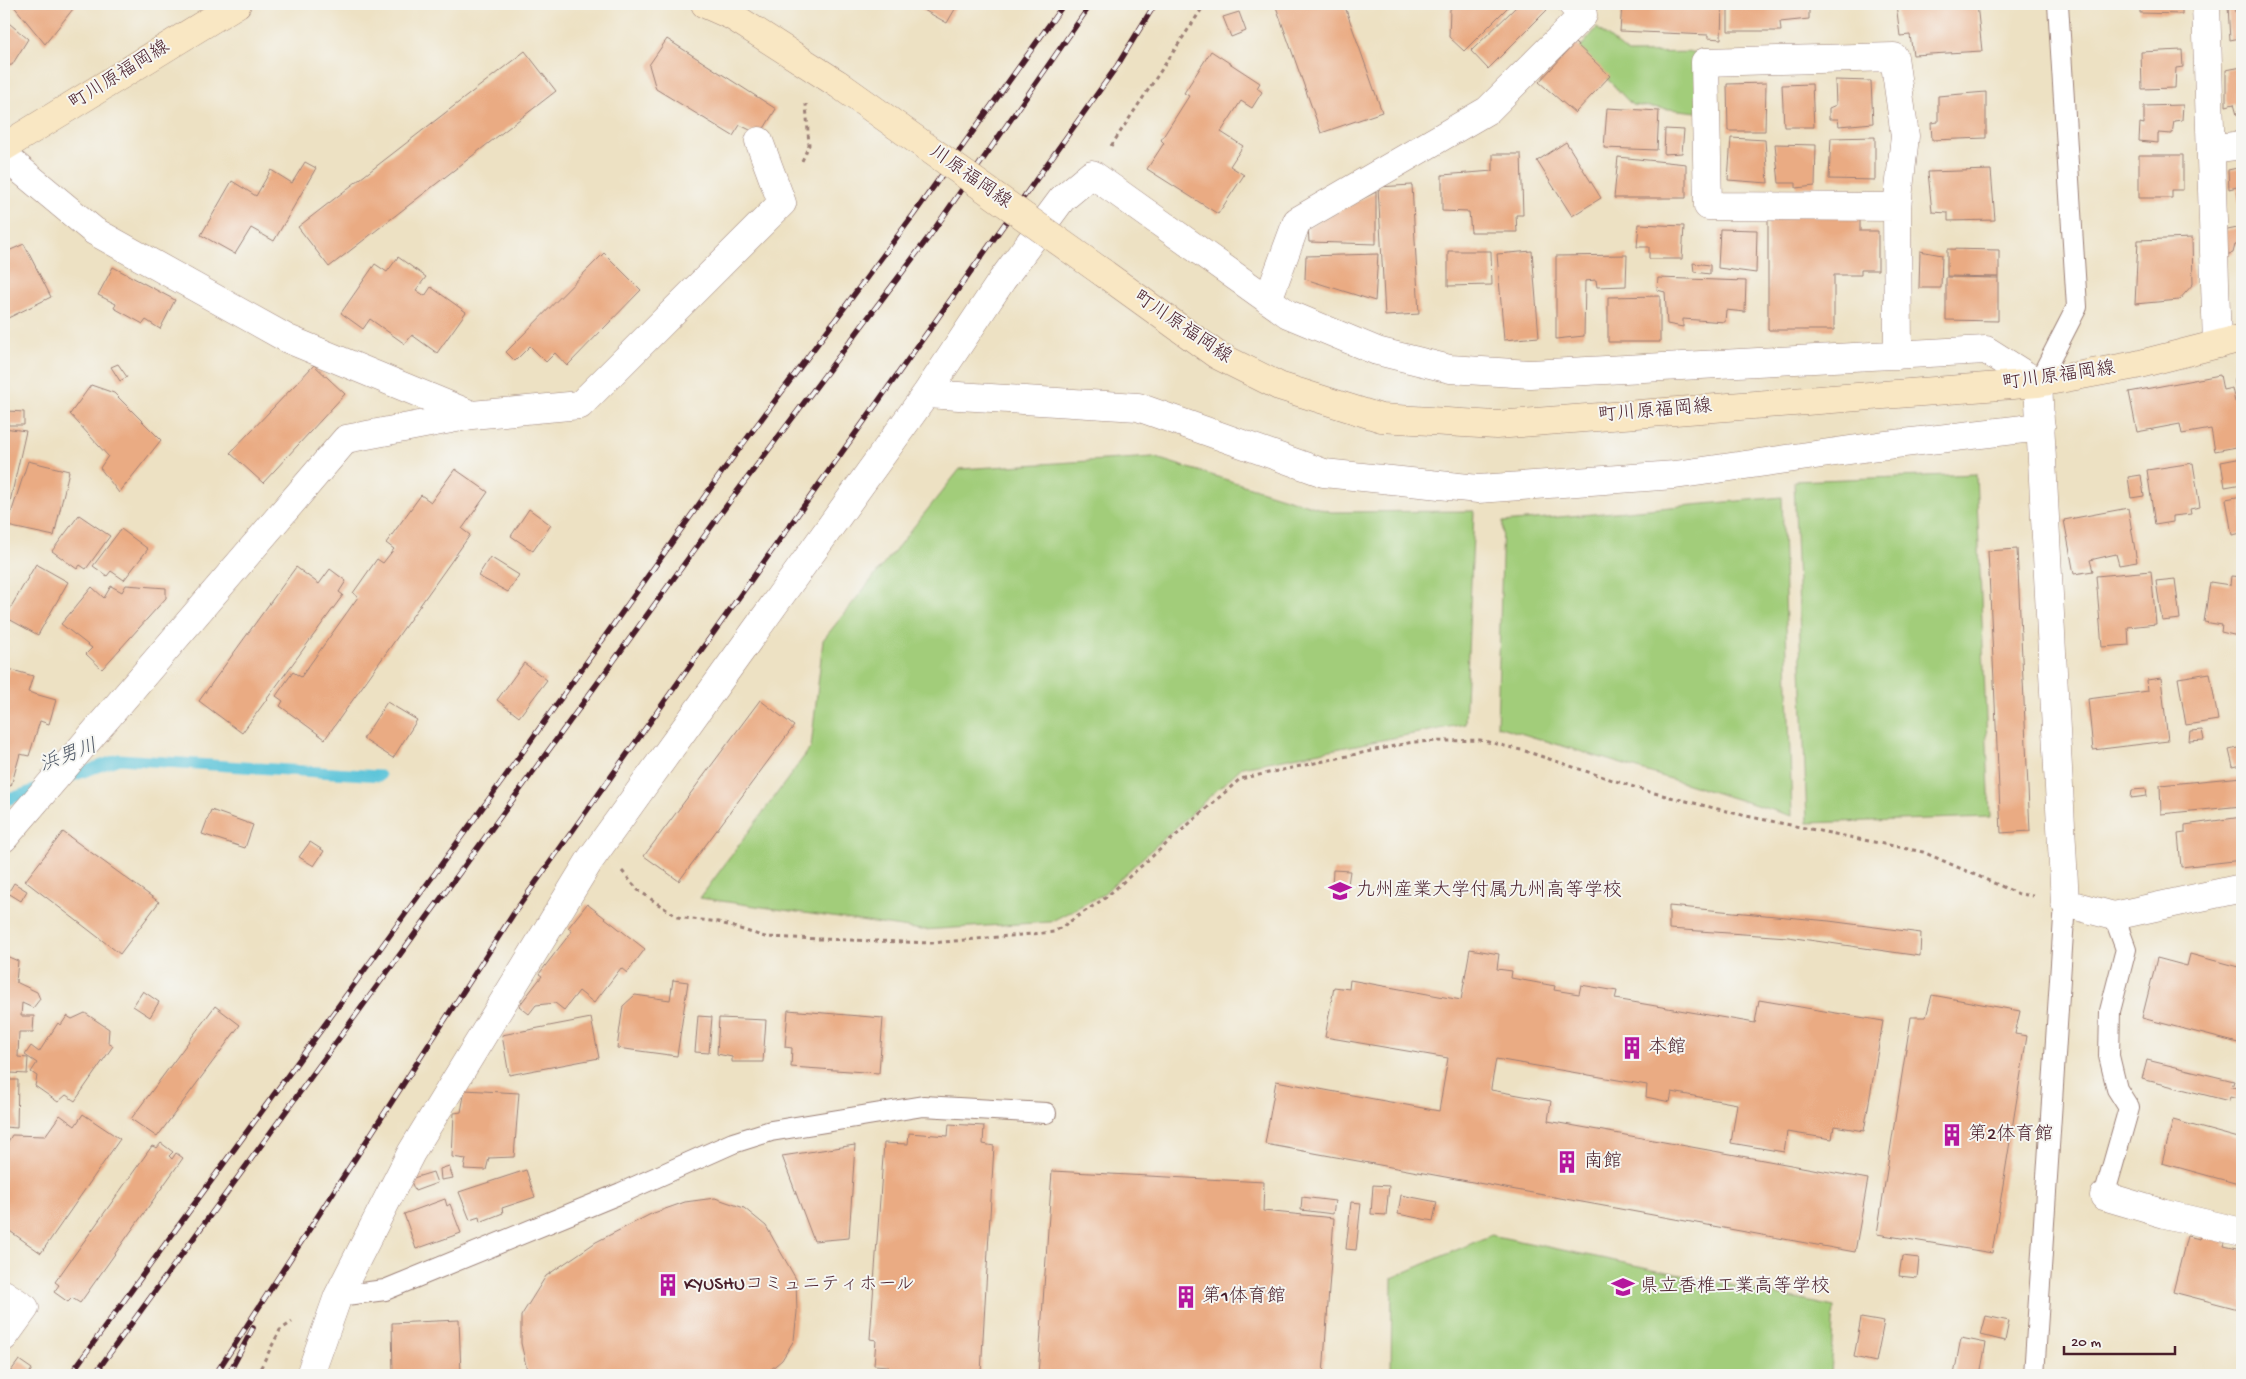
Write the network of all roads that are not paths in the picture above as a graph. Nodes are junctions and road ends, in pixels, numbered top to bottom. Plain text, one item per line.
1 (237, 4) edge
2 (705, 4) edge
3 (1572, 4) edge
4 (2058, 4) edge
5 (2206, 4) edge
6 (759, 141) dead end
7 (2242, 145) edge
8 (4, 148) edge
9 (2211, 149) junction
10 (4, 156) edge
11 (1897, 207) junction
12 (1102, 272) joint
13 (1268, 300) junction
14 (2230, 341) edge
15 (1898, 355) junction
16 (2038, 383) junction
17 (926, 394) junction
18 (472, 416) junction
19 (2041, 427) junction
20 (4, 838) edge
21 (2242, 888) edge
22 (2065, 903) junction
23 (2114, 916) junction
24 (1046, 1114) dead end
25 (2104, 1196) joint
26 (2242, 1232) edge
27 (4, 1294) edge
28 (338, 1296) junction
29 (4, 1337) edge
30 (310, 1375) edge
31 (2034, 1375) edge

1 - 8 main road, 町川原福岡線
2 - 12 main road, 川原福岡線, bridge
3 - 13 street
4 - 16 lane
5 - 9 street
6 - 18 street
7 - 9 street
9 - 14 street
10 - 18 street
11 - 11 street
11 - 15 street
12 - 16 main road, 町川原福岡線
13 - 15 street
13 - 17 street
14 - 16 main road, 町川原福岡線
15 - 16 street
16 - 19 street
17 - 19 street
17 - 28 street
18 - 20 street
19 - 22 street
21 - 23 street
22 - 23 street
22 - 31 lane
23 - 25 lane
24 - 28 lane
25 - 26 street
27 - 29 street
28 - 30 street

